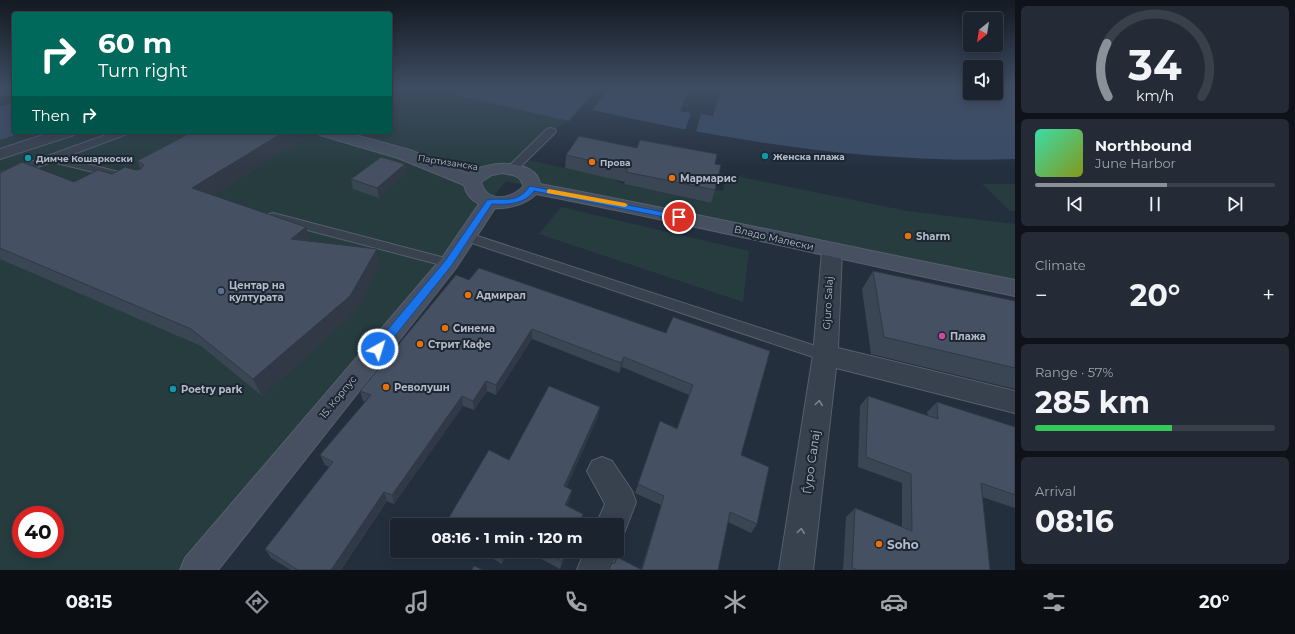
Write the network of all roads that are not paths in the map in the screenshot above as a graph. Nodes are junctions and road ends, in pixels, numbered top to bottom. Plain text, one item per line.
1 (551, 131) dead end
2 (62, 134) edge
3 (118, 134) edge
4 (333, 134) edge
5 (0, 154) edge
6 (404, 154) junction
7 (52, 158) junction
8 (493, 169) junction
9 (512, 169) junction
10 (0, 177) edge
11 (145, 182) edge
12 (472, 182) junction
13 (532, 188) junction
14 (490, 202) junction
15 (258, 213) edge
16 (468, 237) junction
17 (832, 251) junction
18 (448, 263) junction
19 (1015, 288) edge
20 (825, 355) junction
21 (1015, 402) edge
22 (602, 471) dead end
23 (615, 518) edge
24 (598, 558) edge
25 (197, 570) edge
26 (594, 570) edge
27 (796, 570) edge

1 - 9 lane
2 - 5 street
3 - 7 lane
4 - 6 main road, Партизанска
6 - 8 main road, Партизанска
6 - 12 main road, Партизанска
7 - 10 lane
7 - 11 lane
8 - 9 main road
8 - 12 main road
9 - 13 main road
12 - 14 main road
13 - 14 main road
13 - 17 main road, Владо Малески
14 - 16 main road, 15. Корпус
15 - 18 lane
16 - 18 main road, 15. Корпус
16 - 20 lane
17 - 19 main road, Владо Малески
17 - 20 street, Gjuro Salaj
18 - 25 main road, 15. Корпус
20 - 21 street
27 -> 20 street, Ѓуро Салај
22 - 23 street
24 - 26 street

